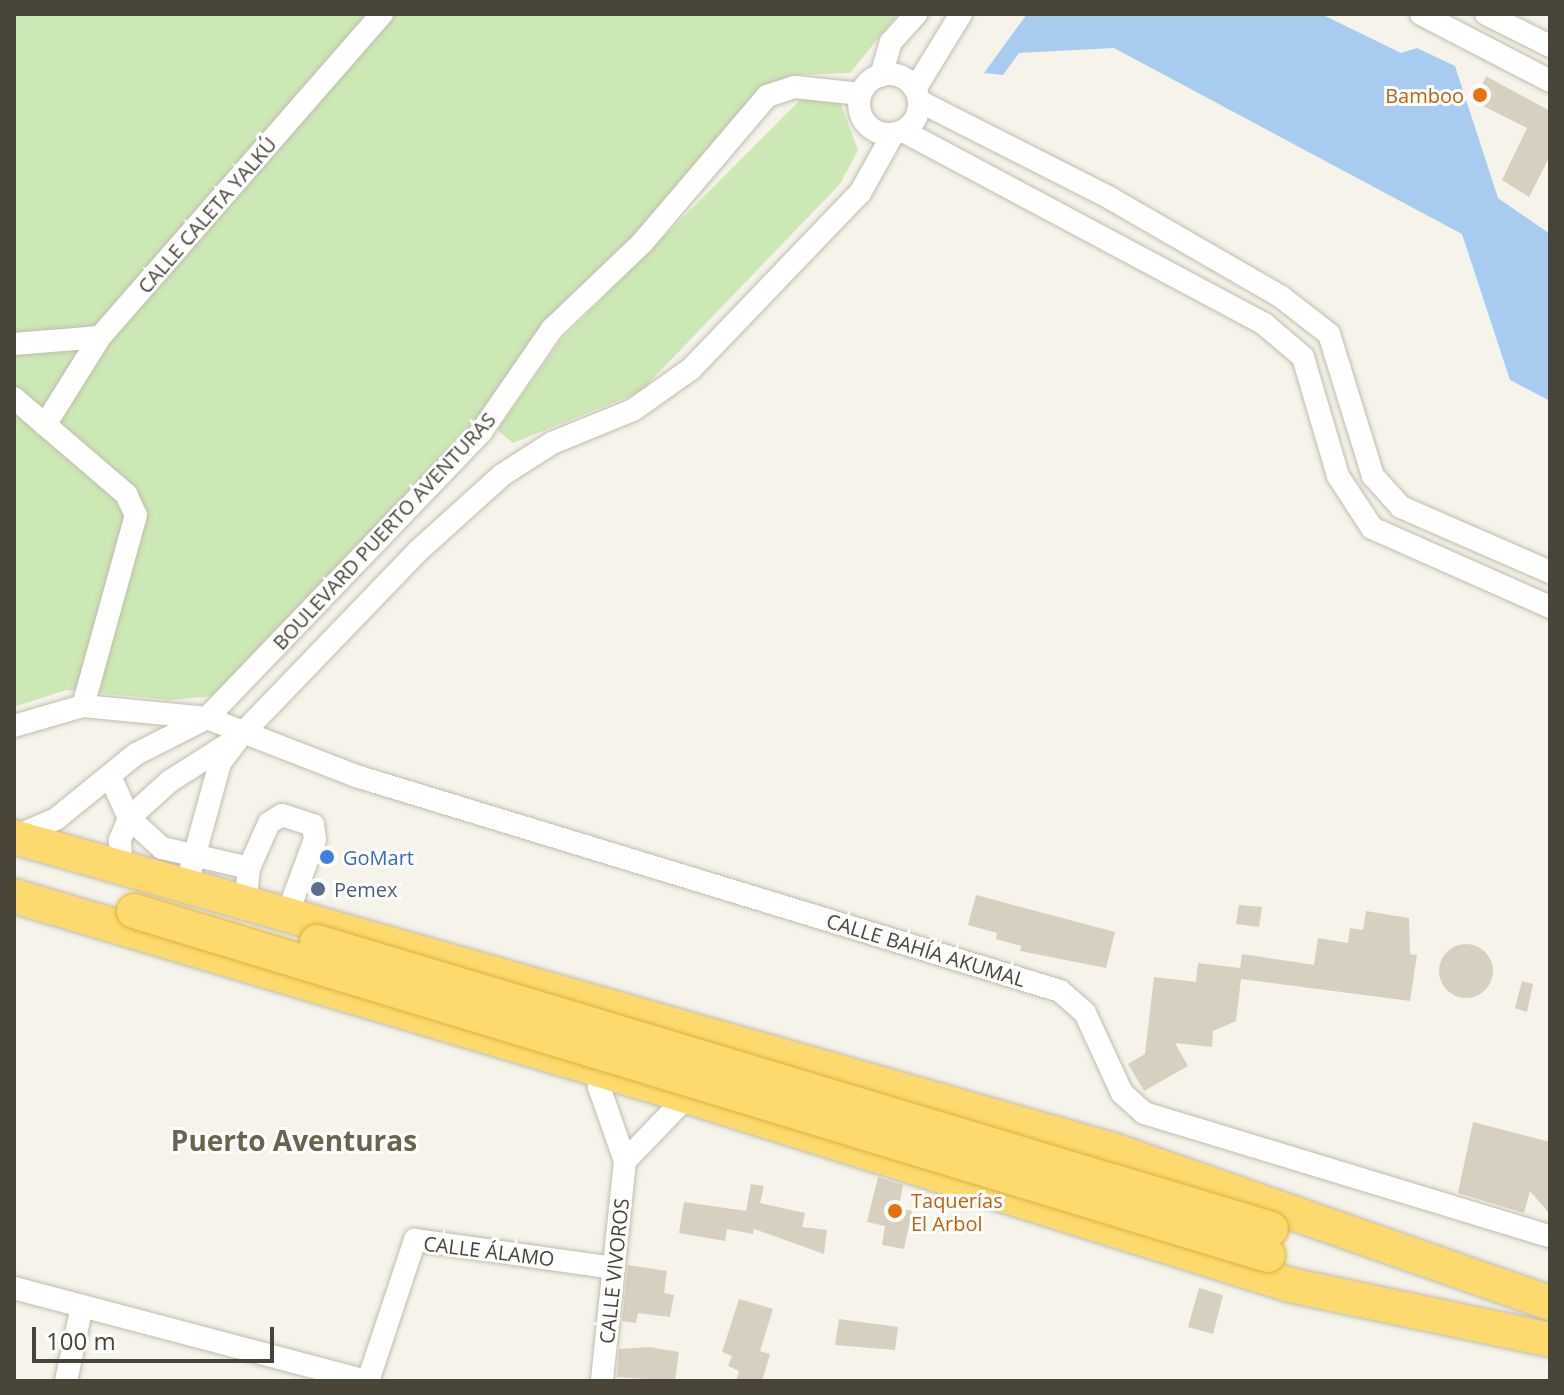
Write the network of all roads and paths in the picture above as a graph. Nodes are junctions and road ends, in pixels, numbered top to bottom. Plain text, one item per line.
1 (382, 14) edge
2 (916, 14) edge
3 (961, 14) edge
4 (1421, 14) edge
5 (1486, 14) edge
6 (1524, 22) edge
7 (1550, 46) edge
8 (881, 76) junction
9 (1550, 81) edge
10 (861, 94) junction
11 (917, 95) junction
12 (898, 132) junction
13 (1170, 232) junction
14 (1155, 263) junction
15 (100, 337) junction
16 (14, 344) edge
17 (14, 398) edge
18 (45, 425) junction
19 (1550, 572) edge
20 (1550, 607) edge
21 (83, 706) junction
22 (207, 718) junction
23 (14, 726) edge
24 (243, 733) junction
25 (110, 776) junction
26 (129, 818) junction
27 (14, 837) edge
28 (14, 849) edge
29 (249, 868) junction
30 (189, 874) junction
31 (14, 876) edge
32 (131, 890) junction
33 (14, 896) edge
34 (245, 906) junction
35 (286, 918) junction
36 (623, 1011) junction
37 (680, 1028) junction
38 (597, 1070) junction
39 (680, 1094) junction
40 (625, 1161) junction
41 (1550, 1236) edge
42 (1269, 1242) junction
43 (613, 1268) junction
44 (14, 1288) edge
45 (1550, 1304) edge
46 (82, 1306) junction
47 (1550, 1338) edge
48 (66, 1381) edge
49 (367, 1381) edge
50 (602, 1381) edge

1 - 15 street, CALLE CALETA YALKÚ
2 - 8 street
3 - 11 street
4 - 9 street
5 - 6 street
6 - 7 street
8 - 10 street
8 - 11 street
10 - 12 street
10 - 22 street, BOULEVARD PUERTO AVENTURAS
11 - 12 street
11 - 13 street
12 - 14 street
12 - 24 street, BOULEVARD PUERTO AVENTURAS
13 - 14 street
13 - 19 street
14 - 20 street
15 - 16 street
15 - 18 street, CALLE CALETA YALKÚ
17 - 18 street
18 - 21 street
21 - 22 street, CALLE BAHÍA AKUMAL
21 - 23 street
22 - 24 street, CALLE BAHÍA AKUMAL
22 - 25 street, BOULEVARD PUERTO AVENTURAS
24 - 26 street, BOULEVARD PUERTO AVENTURAS
24 - 30 street, BOULEVARD PUERTO AVENTURAS
24 - 41 street, CALLE BAHÍA AKUMAL
25 - 26 street
25 - 27 street, BOULEVARD PUERTO AVENTURAS
26 - 30 street
26 - 32 street
27 - 32 highway
28 - 32 highway
29 - 30 street
29 - 34 street
29 - 35 street
30 - 32 highway
30 - 34 highway
31 - 32 highway
32 - 42 highway, bridge
33 - 38 highway
34 - 35 highway
35 - 36 highway
36 - 37 highway
36 - 38 street
37 - 39 street
37 - 45 highway
38 - 39 highway
38 - 40 street
39 - 40 street
39 - 47 highway
40 - 43 street, CALLE VIVOROS
42 - 45 highway
42 - 47 highway
43 - 49 street, CALLE ÁLAMO
43 - 50 street, CALLE VIVOROS
44 - 46 street
46 - 48 street
46 - 49 street

